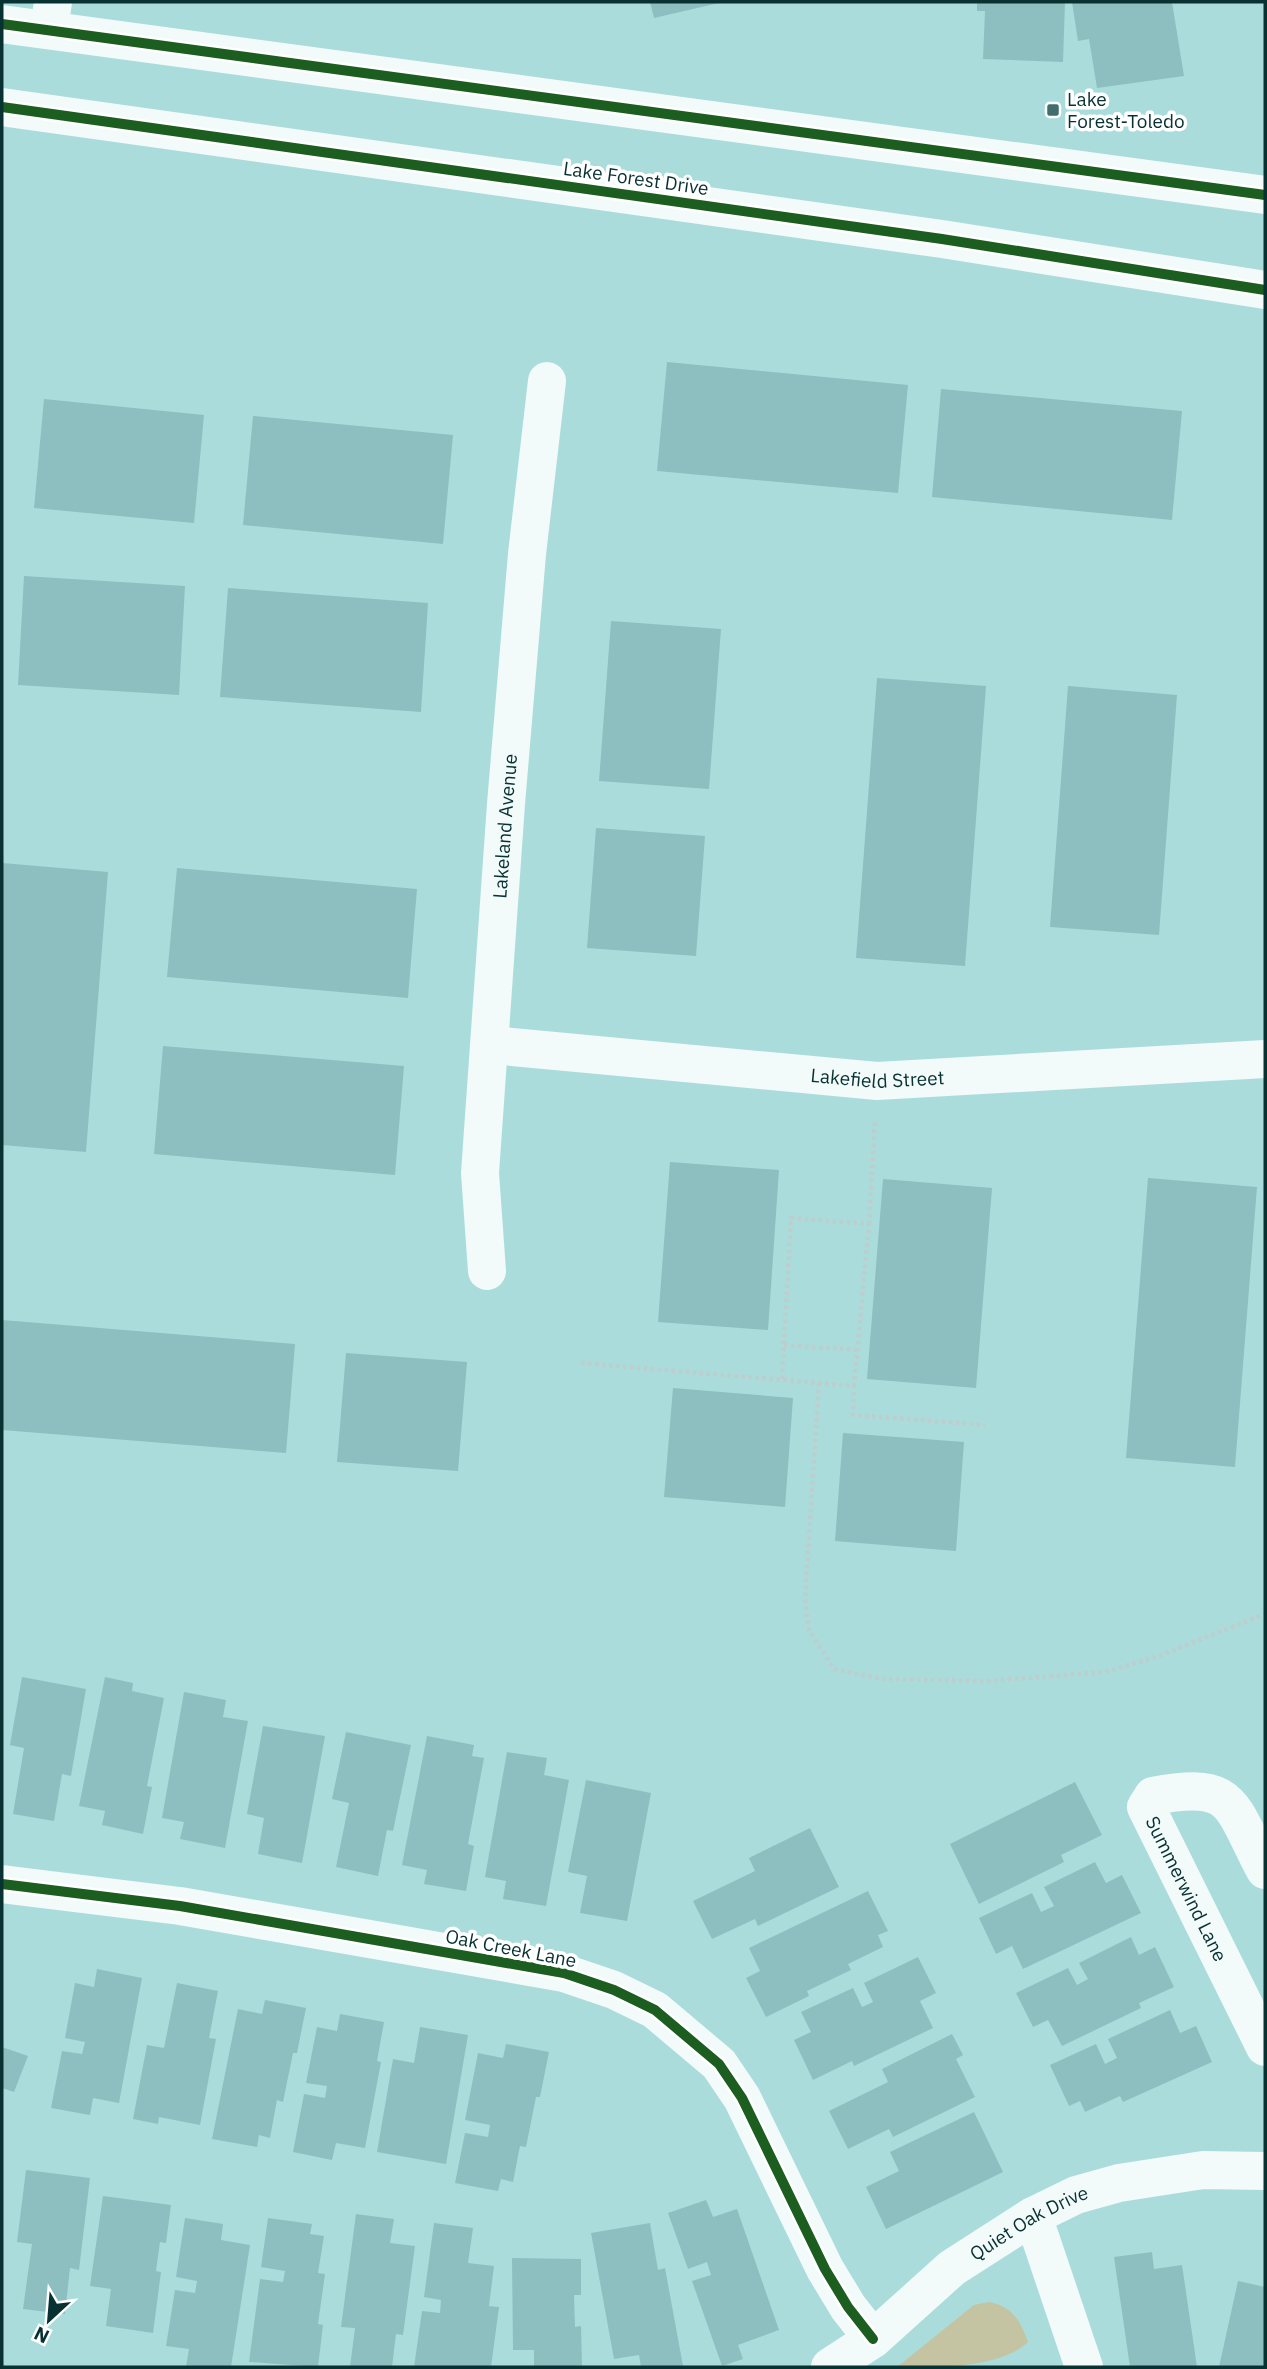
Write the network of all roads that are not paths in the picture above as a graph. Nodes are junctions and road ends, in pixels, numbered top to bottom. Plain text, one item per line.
1 (51, 15) edge
2 (2, 24) edge
3 (2, 107) edge
4 (1265, 195) edge
5 (1265, 290) edge
6 (547, 382) dead end
7 (491, 1045) junction
8 (1265, 1059) edge
9 (487, 1271) dead end
10 (1265, 1870) edge
11 (2, 1884) edge
12 (1265, 2047) edge
13 (1265, 2171) edge
14 (1033, 2216) junction
15 (873, 2339) junction
16 (830, 2367) edge
17 (1084, 2367) edge

1 - 2 street
1 - 4 street
3 - 5 street, Lake Forest Drive
6 - 7 street, Lakeland Avenue
7 - 8 street, Lakefield Street
7 - 9 street, Lakeland Avenue
10 - 12 street, Summerwind Lane
11 - 15 street, Oak Creek Lane
13 - 14 street, Quiet Oak Drive
14 - 15 street, Quiet Oak Drive
14 - 17 street
15 - 16 street, Quiet Oak Drive

